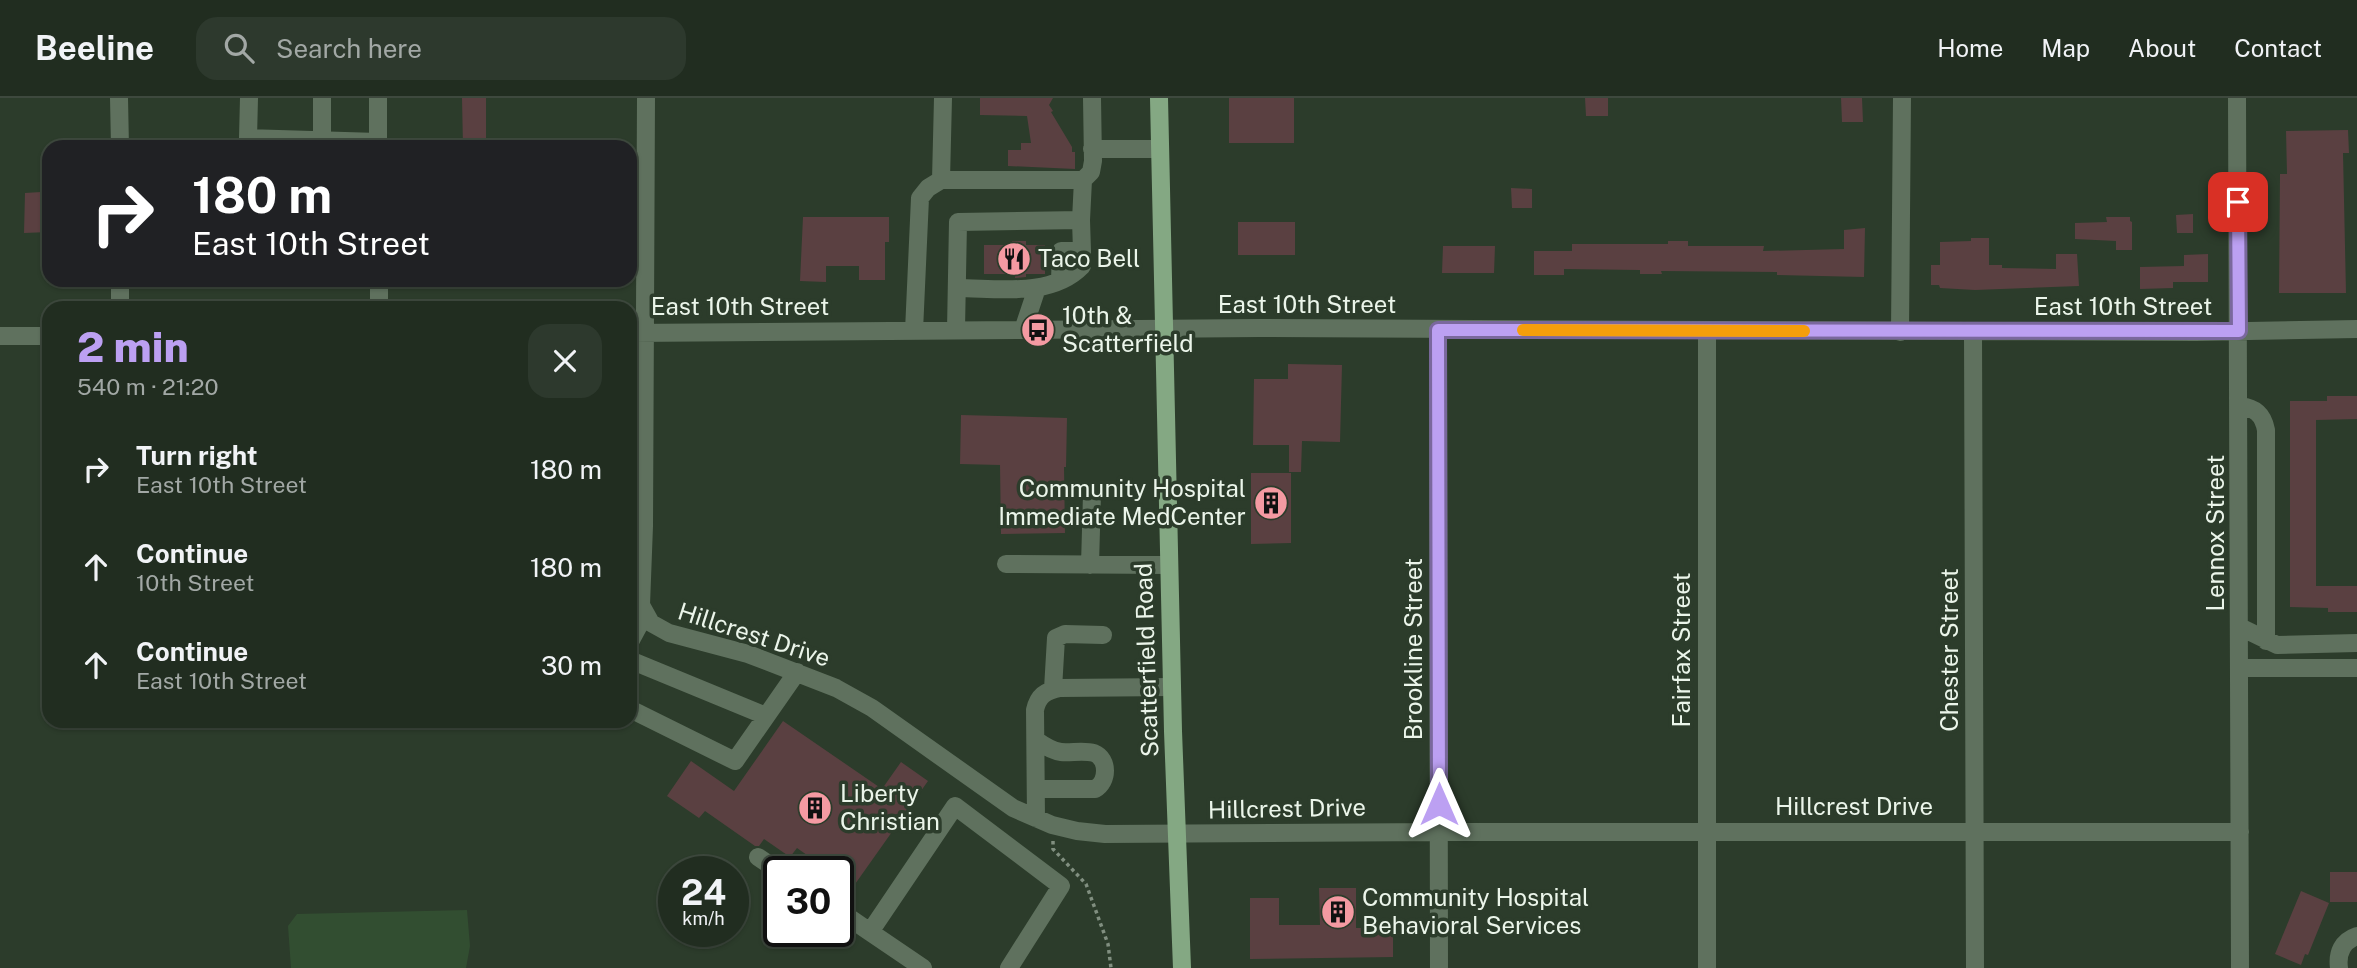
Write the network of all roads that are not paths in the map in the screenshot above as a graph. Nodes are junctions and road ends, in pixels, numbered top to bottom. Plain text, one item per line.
1 (120, 98) edge
2 (248, 98) edge
3 (322, 98) edge
4 (378, 98) edge
5 (646, 98) edge
6 (943, 98) edge
7 (1092, 98) edge
8 (1159, 98) edge
9 (1902, 98) edge
10 (2237, 98) edge
11 (120, 140) edge
12 (322, 140) joint
13 (378, 140) edge
14 (1093, 149) junction
15 (1160, 149) junction
16 (941, 180) junction
17 (1083, 180) junction
18 (1081, 220) junction
19 (957, 288) junction
20 (1037, 288) junction
21 (2357, 329) edge
22 (956, 330) junction
23 (1023, 330) junction
24 (1163, 330) junction
25 (1438, 330) junction
26 (914, 331) junction
27 (1707, 331) junction
28 (1900, 331) junction
29 (1973, 331) junction
30 (2239, 331) junction
31 (637, 332) edge
32 (42, 335) edge
33 (0, 336) edge
34 (2239, 407) junction
35 (1093, 494) dead end
36 (1006, 564) dead end
37 (1090, 565) junction
38 (1169, 565) junction
39 (645, 614) junction
40 (2240, 627) junction
41 (637, 629) edge
42 (1103, 635) dead end
43 (2266, 641) junction
44 (2357, 643) edge
45 (637, 663) edge
46 (2240, 668) junction
47 (2357, 668) edge
48 (797, 672) junction
49 (1172, 687) junction
50 (1053, 689) junction
51 (637, 712) edge
52 (766, 716) junction
53 (1036, 740) junction
54 (1036, 789) junction
55 (1004, 803) junction
56 (1044, 822) junction
57 (988, 831) junction
58 (1439, 832) junction
59 (1707, 832) junction
60 (1975, 832) junction
61 (2240, 832) junction
62 (1177, 834) junction
63 (758, 857) dead end
64 (763, 860) edge
65 (854, 921) edge
66 (870, 932) junction
67 (2357, 936) edge
68 (923, 968) edge
69 (1009, 968) edge
70 (1182, 968) edge
71 (1439, 968) edge
72 (1707, 968) edge
73 (1975, 968) edge
74 (2240, 968) edge
75 (2339, 968) edge

1 - 11 street
2 - 12 street
3 - 12 street
4 - 13 street
5 - 31 street
6 - 16 street
7 - 14 street
8 - 15 main road, Scatterfield Road
9 - 28 street
10 - 30 street, Lennox Street
14 - 15 street
14 - 17 street
15 - 24 main road, Scatterfield Road
16 - 17 street
16 - 26 street
17 - 18 street
18 - 19 street
18 - 20 street
19 - 20 street
19 - 22 street
20 - 23 street
21 - 30 street, East 10th Street
22 - 23 street, East 10th Street
22 - 26 street, East 10th Street
23 - 24 street, East 10th Street
24 - 25 street, East 10th Street
24 - 38 main road, Scatterfield Road
25 - 27 street, East 10th Street
25 - 58 street, Brookline Street
26 - 31 street, East 10th Street
27 - 28 street, East 10th Street
27 - 59 street, Fairfax Street
28 - 29 street, East 10th Street
29 - 30 street, East 10th Street
29 - 60 street, Chester Street
30 - 34 street, Lennox Street
31 - 39 street
32 - 33 street
34 - 40 street, Lennox Street
34 - 43 street
35 - 37 street
36 - 37 street
37 - 38 street
38 - 49 main road, Scatterfield Road
39 - 41 street
39 - 48 street, Hillcrest Drive
40 - 43 street
40 - 46 street, Lennox Street
42 - 50 street
43 - 44 street
45 - 52 street
46 - 47 street
46 - 61 street, Lennox Street
48 - 52 street
48 - 55 street, Hillcrest Drive
49 - 50 street
49 - 62 main road, Scatterfield Road
50 - 53 street
51 - 52 street
53 - 54 street
53 - 54 street
54 - 56 street
55 - 56 street, Hillcrest Drive
55 - 57 street
56 - 62 street, Hillcrest Drive
57 - 66 street
57 - 69 street
58 - 59 street, Hillcrest Drive
58 - 62 street, Hillcrest Drive
58 - 71 street, Brookline Street
59 - 60 street, Hillcrest Drive
59 - 72 street, Fairfax Street
60 - 61 street, Hillcrest Drive
60 - 73 street, Chester Street
61 - 74 street, Lennox Street
62 - 70 main road, Scatterfield Road
63 - 64 street
65 - 66 street
66 - 68 street
67 - 75 street

